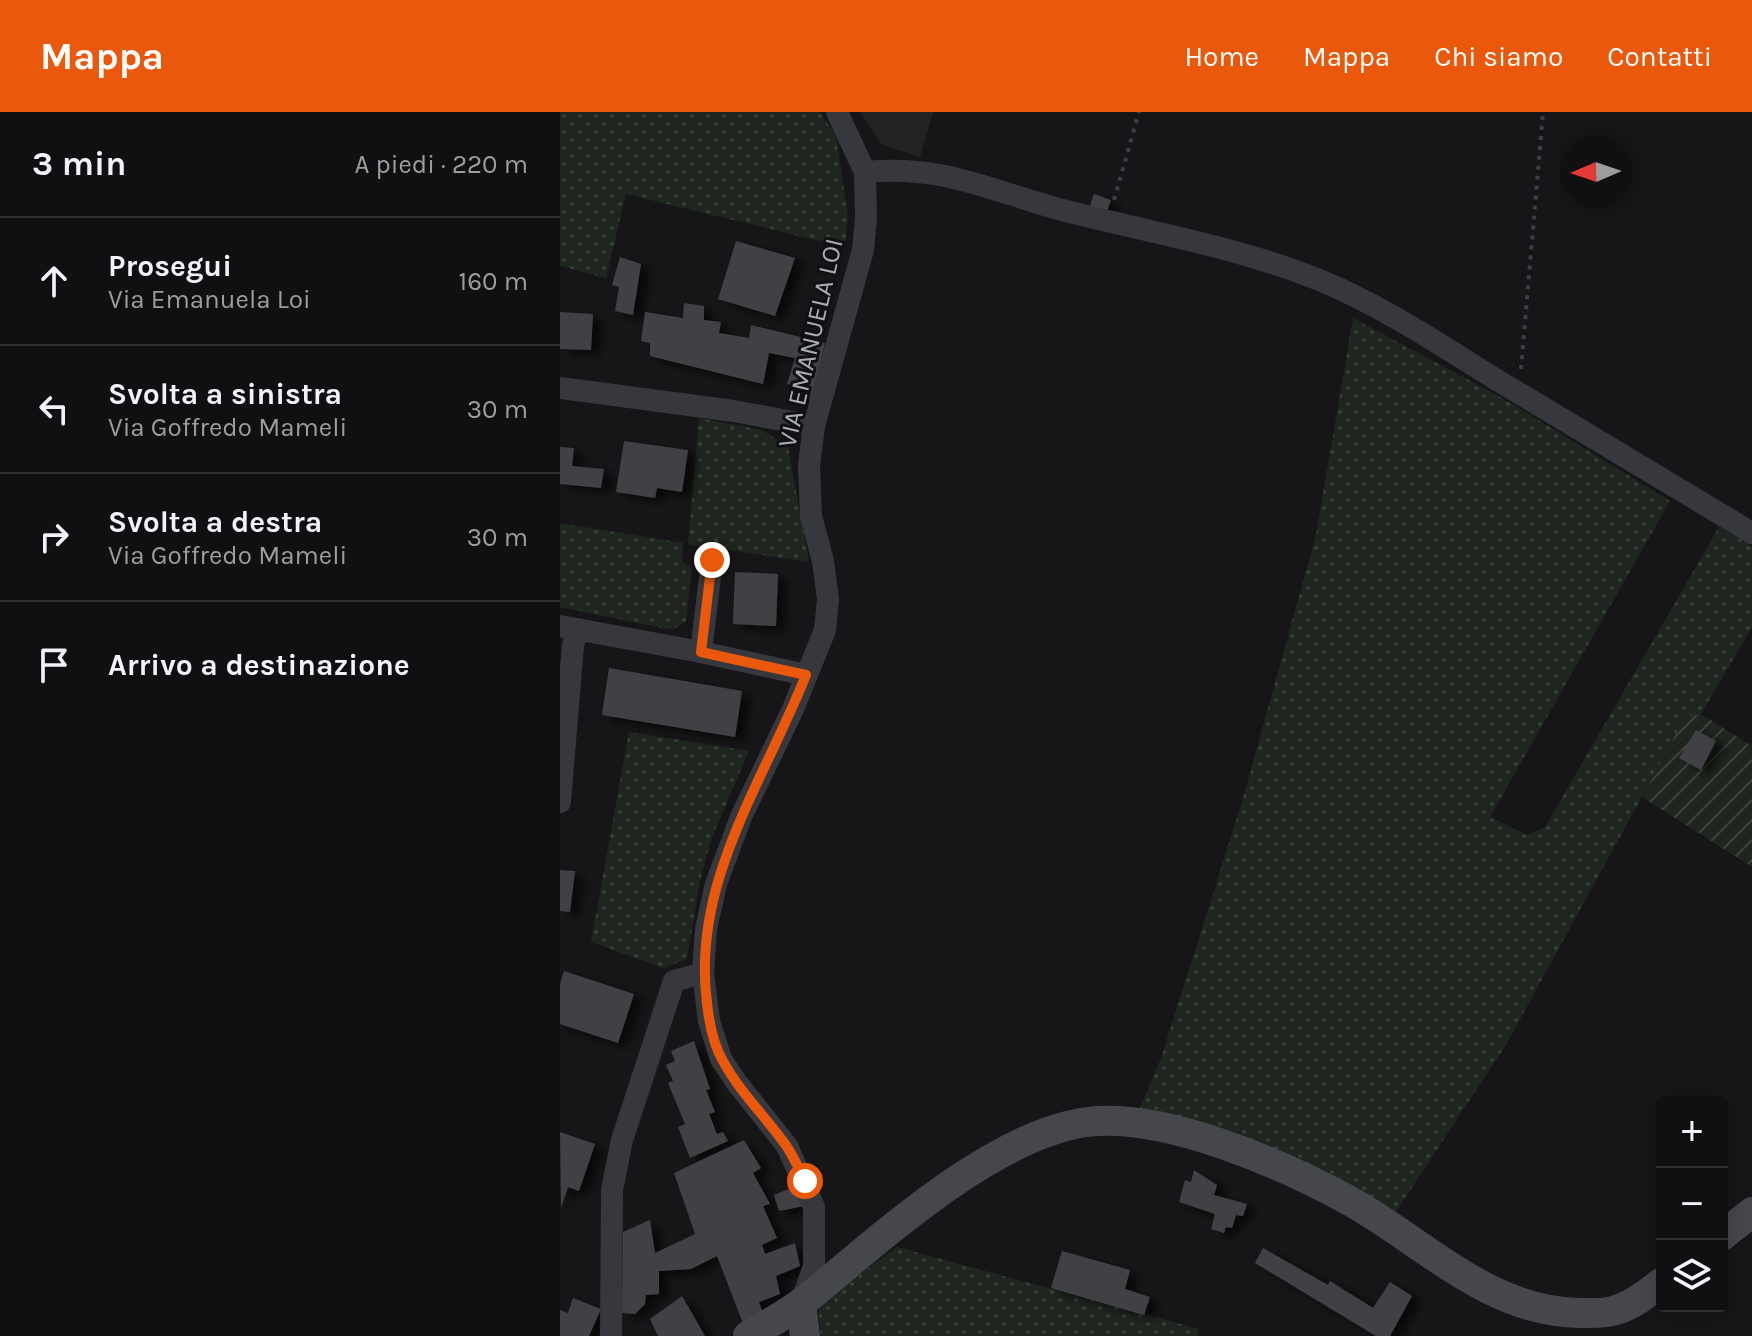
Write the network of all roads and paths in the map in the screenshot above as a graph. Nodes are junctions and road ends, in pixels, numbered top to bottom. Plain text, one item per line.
1 (837, 112) edge
2 (1139, 112) edge
3 (1543, 112) edge
4 (865, 172) junction
5 (1107, 221) junction
6 (560, 388) edge
7 (1514, 390) junction
8 (814, 426) junction
9 (1752, 533) edge
10 (712, 560) dead end
11 (569, 628) edge
12 (701, 652) junction
13 (806, 675) junction
14 (560, 802) edge
15 (703, 973) junction
16 (1752, 1212) edge
17 (1728, 1231) edge
18 (1656, 1286) edge
19 (801, 1303) junction
20 (611, 1336) edge
21 (748, 1336) edge
22 (805, 1336) edge

1 - 4 street, VIA EMANUELA LOI
2 - 5 path
3 - 7 path
4 - 5 street
4 - 8 street, VIA EMANUELA LOI
5 - 7 street
6 - 8 street
7 - 9 street
8 - 13 street, VIA EMANUELA LOI
10 - 12 street
11 - 12 street
11 - 14 street
12 - 13 street
13 - 15 street, VIA EMANUELA LOI
15 - 19 street, VIA EMANUELA LOI
15 - 20 street
16 - 17 street
18 - 19 street
19 - 21 street
19 - 22 street

